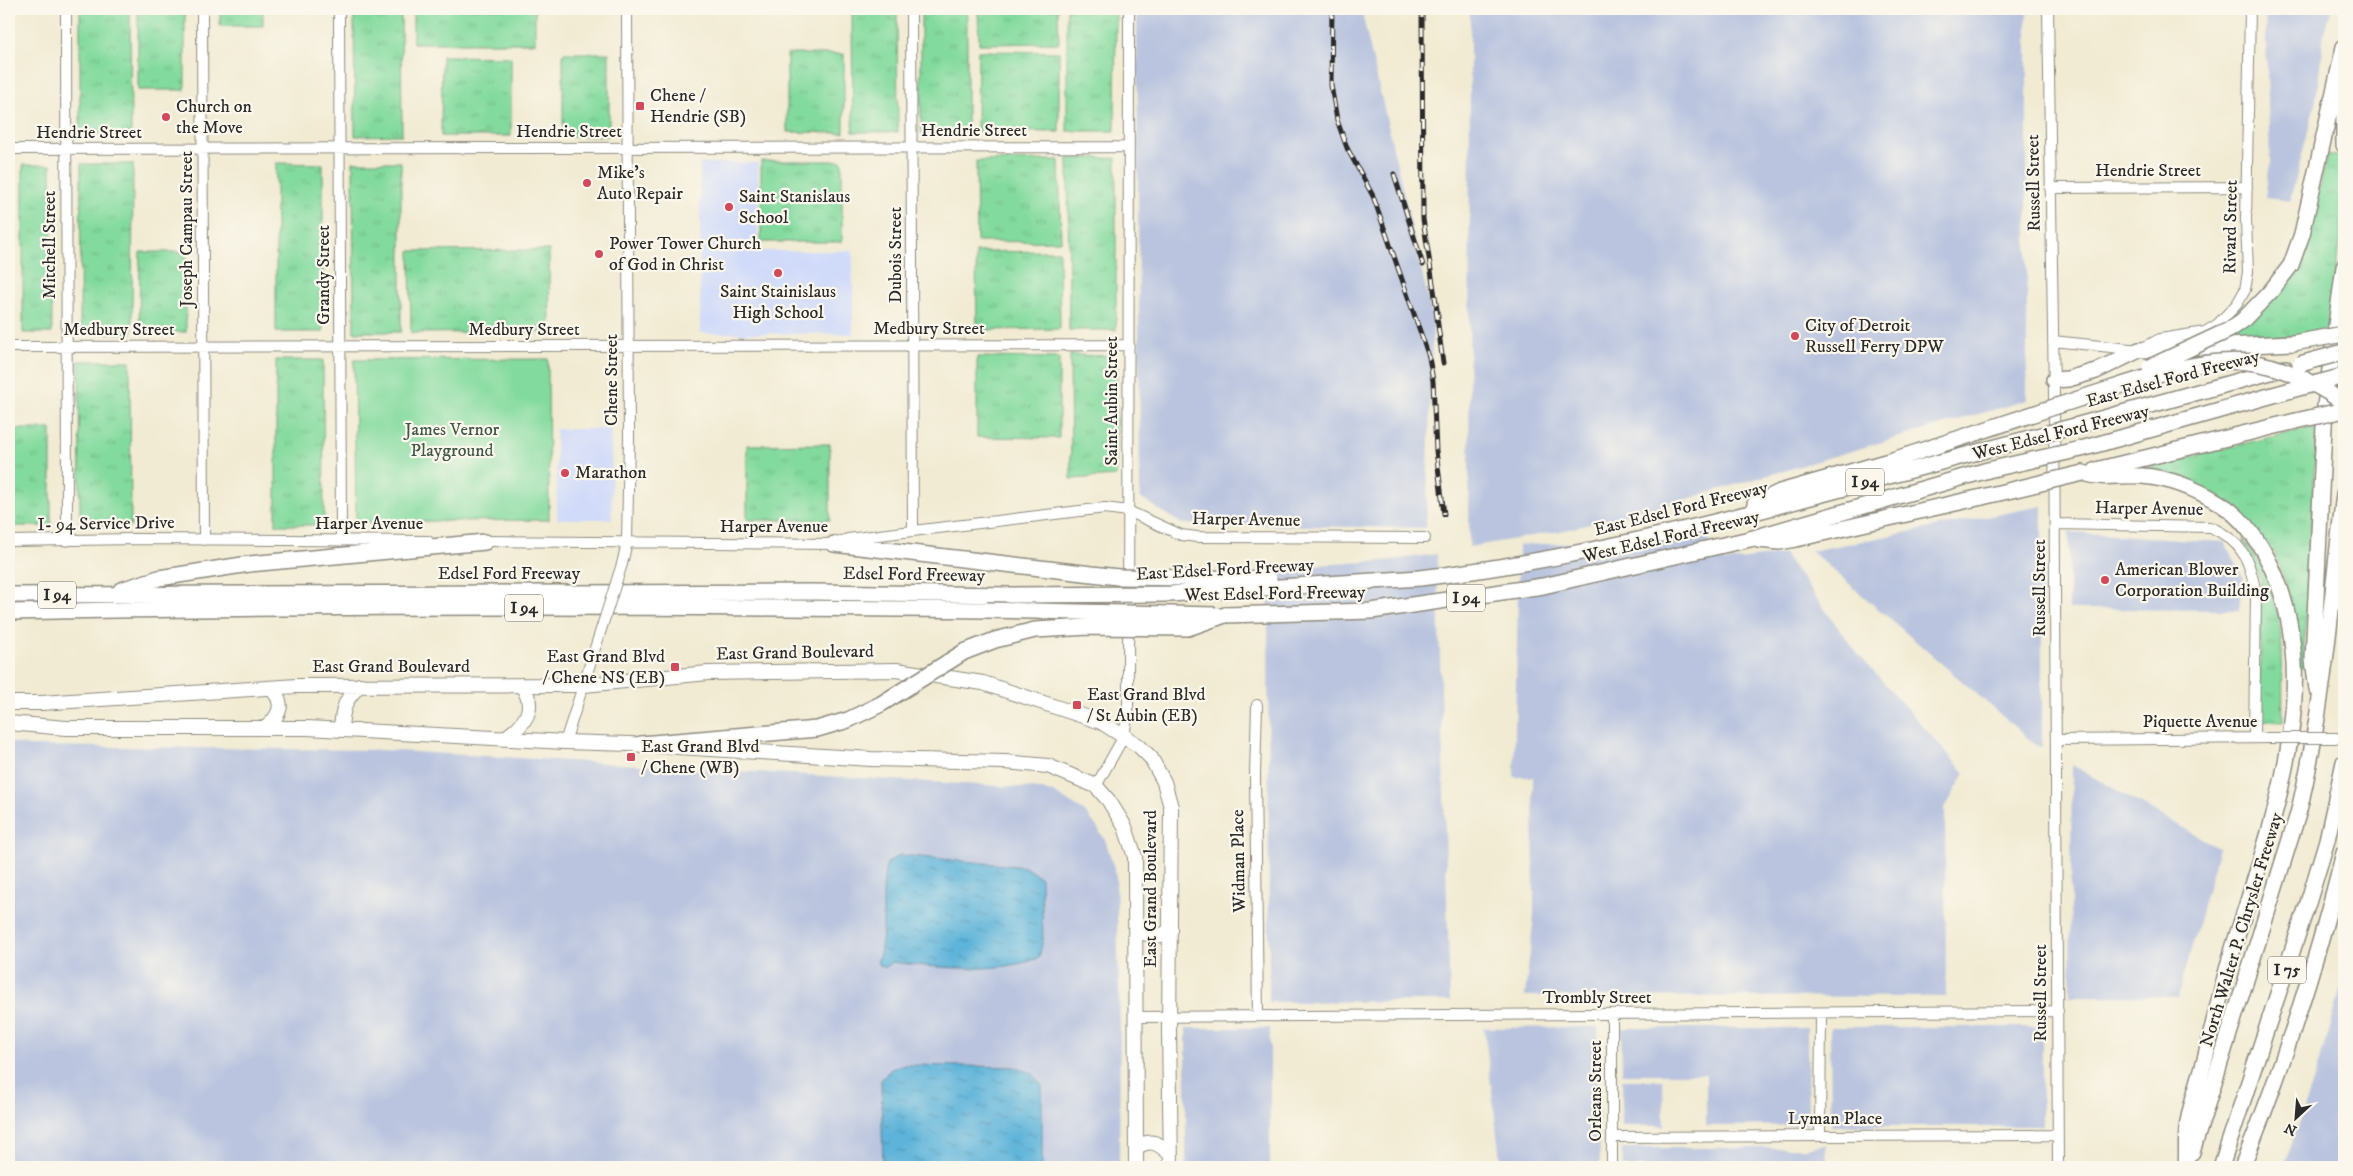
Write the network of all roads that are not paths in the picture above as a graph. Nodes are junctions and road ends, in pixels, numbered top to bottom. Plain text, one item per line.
1 (66, 9) edge
2 (202, 9) edge
3 (339, 9) edge
4 (627, 9) edge
5 (911, 9) edge
6 (1129, 9) edge
7 (2048, 9) edge
8 (2250, 9) edge
9 (2344, 47) edge
10 (2344, 88) edge
11 (2344, 140) edge
12 (2344, 145) edge
13 (1129, 147) junction
14 (627, 148) junction
15 (911, 148) junction
16 (9, 149) edge
17 (202, 149) junction
18 (340, 149) junction
19 (67, 150) junction
20 (2247, 187) junction
21 (2050, 188) junction
22 (2344, 267) edge
23 (2344, 334) edge
24 (2053, 341) junction
25 (912, 345) junction
26 (1128, 345) junction
27 (203, 346) junction
28 (340, 346) junction
29 (628, 346) junction
30 (9, 347) edge
31 (66, 347) junction
32 (2139, 350) junction
33 (2344, 352) edge
34 (2344, 376) edge
35 (2054, 380) junction
36 (2082, 398) junction
37 (2344, 403) edge
38 (2344, 410) edge
39 (2131, 469) junction
40 (2344, 494) edge
41 (1128, 511) junction
42 (1740, 514) junction
43 (2056, 524) junction
44 (913, 531) junction
45 (1425, 538) dead end
46 (1750, 539) junction
47 (204, 540) junction
48 (341, 540) junction
49 (9, 541) edge
50 (67, 541) junction
51 (485, 542) junction
52 (626, 542) junction
53 (834, 544) junction
54 (1420, 578) junction
55 (9, 595) edge
56 (105, 595) junction
57 (1009, 595) joint
58 (987, 610) joint
59 (9, 612) edge
60 (1225, 615) junction
61 (360, 685) junction
62 (521, 685) junction
63 (584, 685) junction
64 (271, 688) junction
65 (2321, 700) junction
66 (9, 703) edge
67 (1257, 705) dead end
68 (9, 723) edge
69 (267, 727) junction
70 (342, 730) junction
71 (1124, 736) junction
72 (2254, 738) junction
73 (2344, 738) edge
74 (503, 739) junction
75 (2057, 740) junction
76 (565, 742) junction
77 (642, 744) junction
78 (2344, 762) edge
79 (1096, 786) junction
80 (2344, 853) edge
81 (1136, 928) junction
82 (1171, 930) junction
83 (2058, 1011) junction
84 (1821, 1013) junction
85 (1612, 1014) junction
86 (1170, 1016) junction
87 (1258, 1016) junction
88 (1136, 1017) junction
89 (1820, 1135) junction
90 (2058, 1135) junction
91 (1612, 1137) junction
92 (1136, 1148) junction
93 (1171, 1161) edge
94 (1136, 1167) edge
95 (1612, 1167) edge
96 (2058, 1167) edge
97 (2186, 1167) edge
98 (2221, 1167) edge
99 (2242, 1167) edge

1 - 19 street, Mitchell Street
2 - 17 street, Joseph Campau Street
3 - 18 street, Grandy Street
4 - 14 street, Chene Street
5 - 15 street, Dubois Street
6 - 13 street, Saint Aubin Street
7 - 21 street, Russell Street
8 - 20 street, Rivard Street
9 - 36 highway, bridge
10 - 11 highway
11 - 12 highway
13 - 15 street, Hendrie Street
13 - 26 street, Saint Aubin Street
14 - 15 street, Hendrie Street
14 - 18 street, Hendrie Street
14 - 29 street, Chene Street
15 - 25 street, Dubois Street
16 - 19 street, Hendrie Street
17 - 18 street, Hendrie Street
17 - 19 street, Hendrie Street
17 - 27 street, Joseph Campau Street
18 - 28 street, Grandy Street
19 - 31 street, Mitchell Street
20 - 21 street, Hendrie Street
20 - 32 street, Rivard Street
21 - 24 street, Russell Street
22 - 65 highway
23 - 32 highway, bridge
24 - 32 street
24 - 35 street, Russell Street
25 - 26 street, Medbury Street
25 - 29 street, Medbury Street
25 - 44 street, Dubois Street
26 - 41 street, Saint Aubin Street
27 - 28 street, Medbury Street
27 - 31 street, Medbury Street
27 - 47 street, Joseph Campau Street
28 - 29 street, Medbury Street
28 - 48 street, Grandy Street
29 - 52 street, Chene Street
30 - 31 street, Medbury Street
31 - 50 street, Mitchell Street
32 - 35 highway
33 - 42 highway, East Edsel Ford Freeway / I 94, bridge
34 - 46 highway, West Edsel Ford Freeway / I 94, bridge
35 - 43 street, Russell Street
36 - 37 highway, bridge
36 - 42 highway, bridge
38 - 39 highway, bridge
39 - 46 highway, bridge
39 - 97 highway
40 - 65 highway, I 75
41 - 44 street, Harper Avenue
41 - 45 street, Harper Avenue
41 - 71 street, Saint Aubin Street
42 - 54 highway, East Edsel Ford Freeway / I 94
43 - 72 street, Harper Avenue
43 - 75 street, Russell Street
44 - 53 street, Harper Avenue
46 - 60 highway, West Edsel Ford Freeway / I 94
47 - 48 street, Harper Avenue
47 - 50 street, I- 94 Service Drive
48 - 51 street, Harper Avenue
49 - 50 street, I- 94 Service Drive
51 - 52 street, Harper Avenue
51 - 56 highway
52 - 53 street, Harper Avenue
52 - 63 street, Chene Street, bridge
53 - 54 highway, bridge
54 - 57 highway, East Edsel Ford Freeway / I 94, bridge
55 - 56 highway, Edsel Ford Freeway / I 94
56 - 57 highway, Edsel Ford Freeway / I 94
58 - 59 highway, Edsel Ford Freeway / I 94
58 - 60 highway, West Edsel Ford Freeway / I 94, bridge
60 - 77 highway, bridge
61 - 62 main road, East Grand Boulevard
61 - 64 main road, East Grand Boulevard
61 - 70 main road
62 - 63 main road, East Grand Boulevard
62 - 74 main road
63 - 71 main road, East Grand Boulevard
63 - 76 street, Chene Street
64 - 66 main road, East Grand Boulevard
64 - 69 main road
65 - 97 highway, North Walter P. Chrysler Freeway / I 75
67 - 87 street, Widman Place
68 - 69 main road, East Grand Boulevard
69 - 70 main road, East Grand Boulevard
70 - 74 main road, East Grand Boulevard
71 - 79 street, Saint Aubin Street
71 - 82 main road, East Grand Boulevard
72 - 73 street, Piquette Avenue, bridge
72 - 75 street, Piquette Avenue
74 - 76 main road, East Grand Boulevard
75 - 83 street, Russell Street
76 - 77 main road, East Grand Boulevard
77 - 79 main road, East Grand Boulevard
78 - 98 highway, I 75
79 - 81 main road, East Grand Boulevard
80 - 99 highway
81 - 82 main road
81 - 88 main road, East Grand Boulevard
82 - 86 main road, East Grand Boulevard
83 - 84 street, Trombly Street
83 - 90 street, Russell Street
84 - 85 street, Trombly Street
84 - 89 street
85 - 87 street, Trombly Street
85 - 91 street, Orleans Street
86 - 87 street, Trombly Street
86 - 88 street, Trombly Street
86 - 93 main road, East Grand Boulevard
88 - 92 main road, East Grand Boulevard
89 - 90 street, Lyman Place
89 - 91 street, Lyman Place
90 - 96 street, Russell Street
91 - 95 street, Orleans Street
92 - 93 main road
92 - 94 main road, East Grand Boulevard

